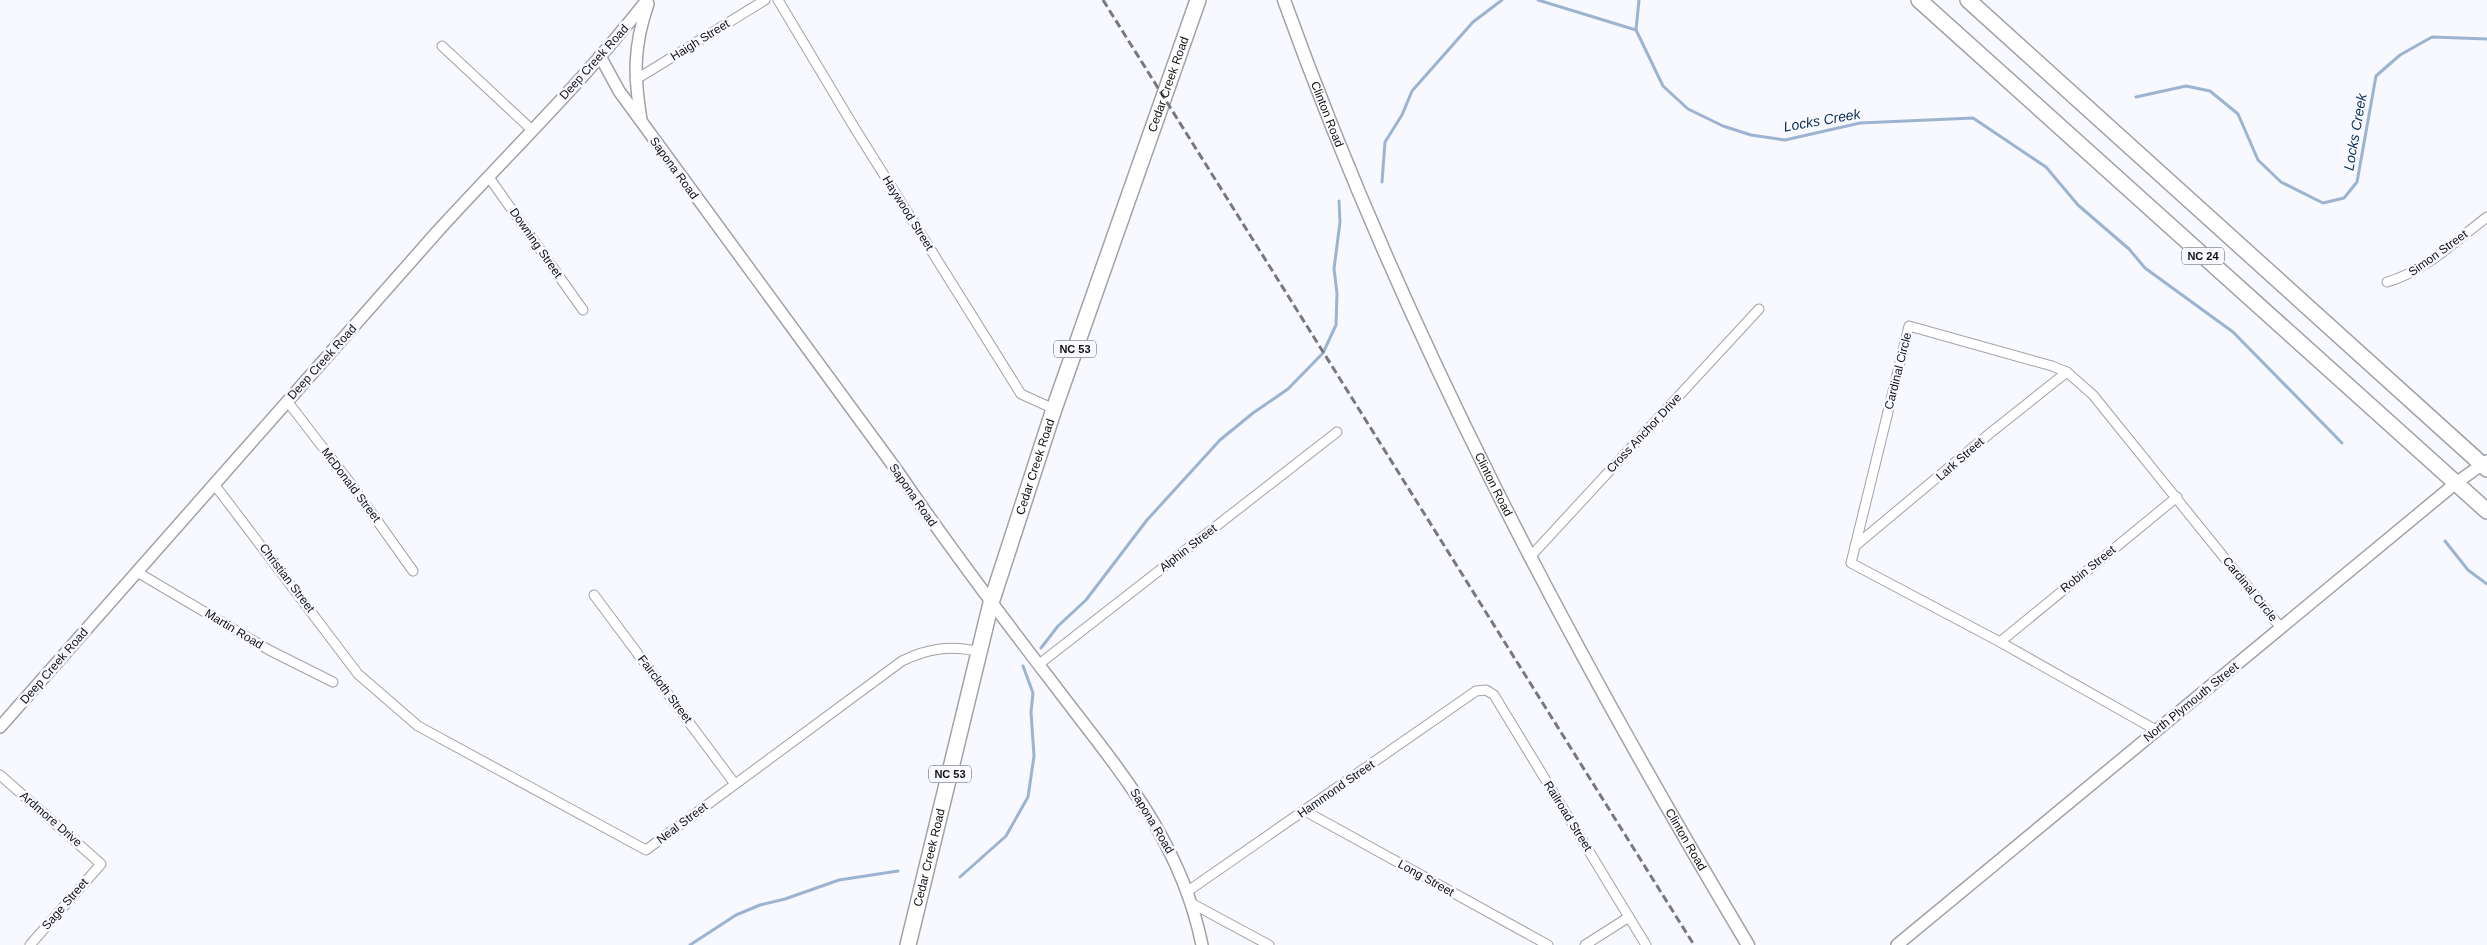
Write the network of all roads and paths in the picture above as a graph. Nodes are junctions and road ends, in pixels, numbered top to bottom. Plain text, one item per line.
1 (648, 0) edge
2 (765, 0) edge
3 (778, 0) edge
4 (1198, 0) edge
5 (1284, 0) edge
6 (1919, 0) edge
7 (1968, 0) edge
8 (442, 46) dead end
9 (600, 56) junction
10 (635, 80) junction
11 (641, 122) junction
12 (532, 129) junction
13 (488, 176) junction
14 (2487, 217) edge
15 (2386, 282) dead end
16 (1759, 309) dead end
17 (583, 310) dead end
18 (2067, 372) junction
19 (287, 401) junction
20 (1054, 409) junction
21 (1337, 432) dead end
22 (2485, 465) edge
23 (2456, 483) junction
24 (214, 484) junction
25 (2177, 497) junction
26 (2487, 511) edge
27 (1855, 547) junction
28 (1530, 556) junction
29 (413, 571) dead end
30 (137, 572) junction
31 (594, 594) dead end
32 (991, 603) junction
33 (2281, 628) junction
34 (2000, 642) junction
35 (980, 652) junction
36 (1038, 665) junction
37 (358, 674) joint
38 (332, 682) dead end
39 (1486, 690) joint
40 (0, 727) edge
41 (2156, 730) junction
42 (0, 775) edge
43 (735, 784) junction
44 (1305, 811) junction
45 (101, 864) joint
46 (1189, 897) junction
47 (1629, 918) junction
48 (30, 945) edge
49 (908, 945) edge
50 (1202, 945) edge
51 (1269, 945) edge
52 (1548, 945) edge
53 (1585, 945) edge
54 (1646, 945) edge
55 (1748, 945) edge
56 (1897, 945) edge

1 - 9 street, Deep Creek Road
1 - 10 street
2 - 10 street, Haigh Street
3 - 20 street, Haywood Street
4 - 20 main road, Cedar Creek Road / NC 53
5 - 28 main road, Clinton Road
6 - 23 main road, NC 24
7 - 22 main road, NC 24
8 - 12 street
9 - 11 street, Sapona Road
9 - 12 street, Deep Creek Road
10 - 11 street
11 - 32 street, Sapona Road
12 - 13 street, Deep Creek Road
13 - 17 street, Downing Street
13 - 19 street, Deep Creek Road
14 - 15 street, Simon Street
16 - 28 street, Cross Anchor Drive
18 - 25 street, Cardinal Circle
18 - 27 street, Lark Street
18 - 27 street, Cardinal Circle
19 - 24 street, Deep Creek Road
19 - 29 street, McDonald Street
20 - 32 main road, Cedar Creek Road / NC 53
21 - 36 street, Alphin Street
22 - 23 street, North Plymouth Street
23 - 26 main road, NC 24
23 - 33 street, North Plymouth Street
24 - 30 street, Deep Creek Road
24 - 37 street, Christian Street
25 - 33 street, Cardinal Circle
25 - 34 street, Robin Street
27 - 34 street, Cardinal Circle
28 - 55 main road, Clinton Road
30 - 38 street, Martin Road
30 - 40 street, Deep Creek Road
31 - 43 street, Faircloth Street
32 - 35 main road, Cedar Creek Road / NC 53
32 - 36 street, Sapona Road
33 - 41 street, North Plymouth Street
34 - 41 street, Cardinal Circle
35 - 43 street, Neal Street
35 - 49 main road, Cedar Creek Road / NC 53
36 - 46 street, Sapona Road
37 - 43 street, Neal Street
39 - 44 street, Hammond Street
39 - 47 street, Railroad Street
41 - 56 street, North Plymouth Street
42 - 45 street, Ardmore Drive
44 - 46 street, Hammond Street
44 - 52 street, Long Street
45 - 48 street, Sage Street
46 - 50 street, Sapona Road
46 - 51 street
47 - 53 street
47 - 54 street, Railroad Street

